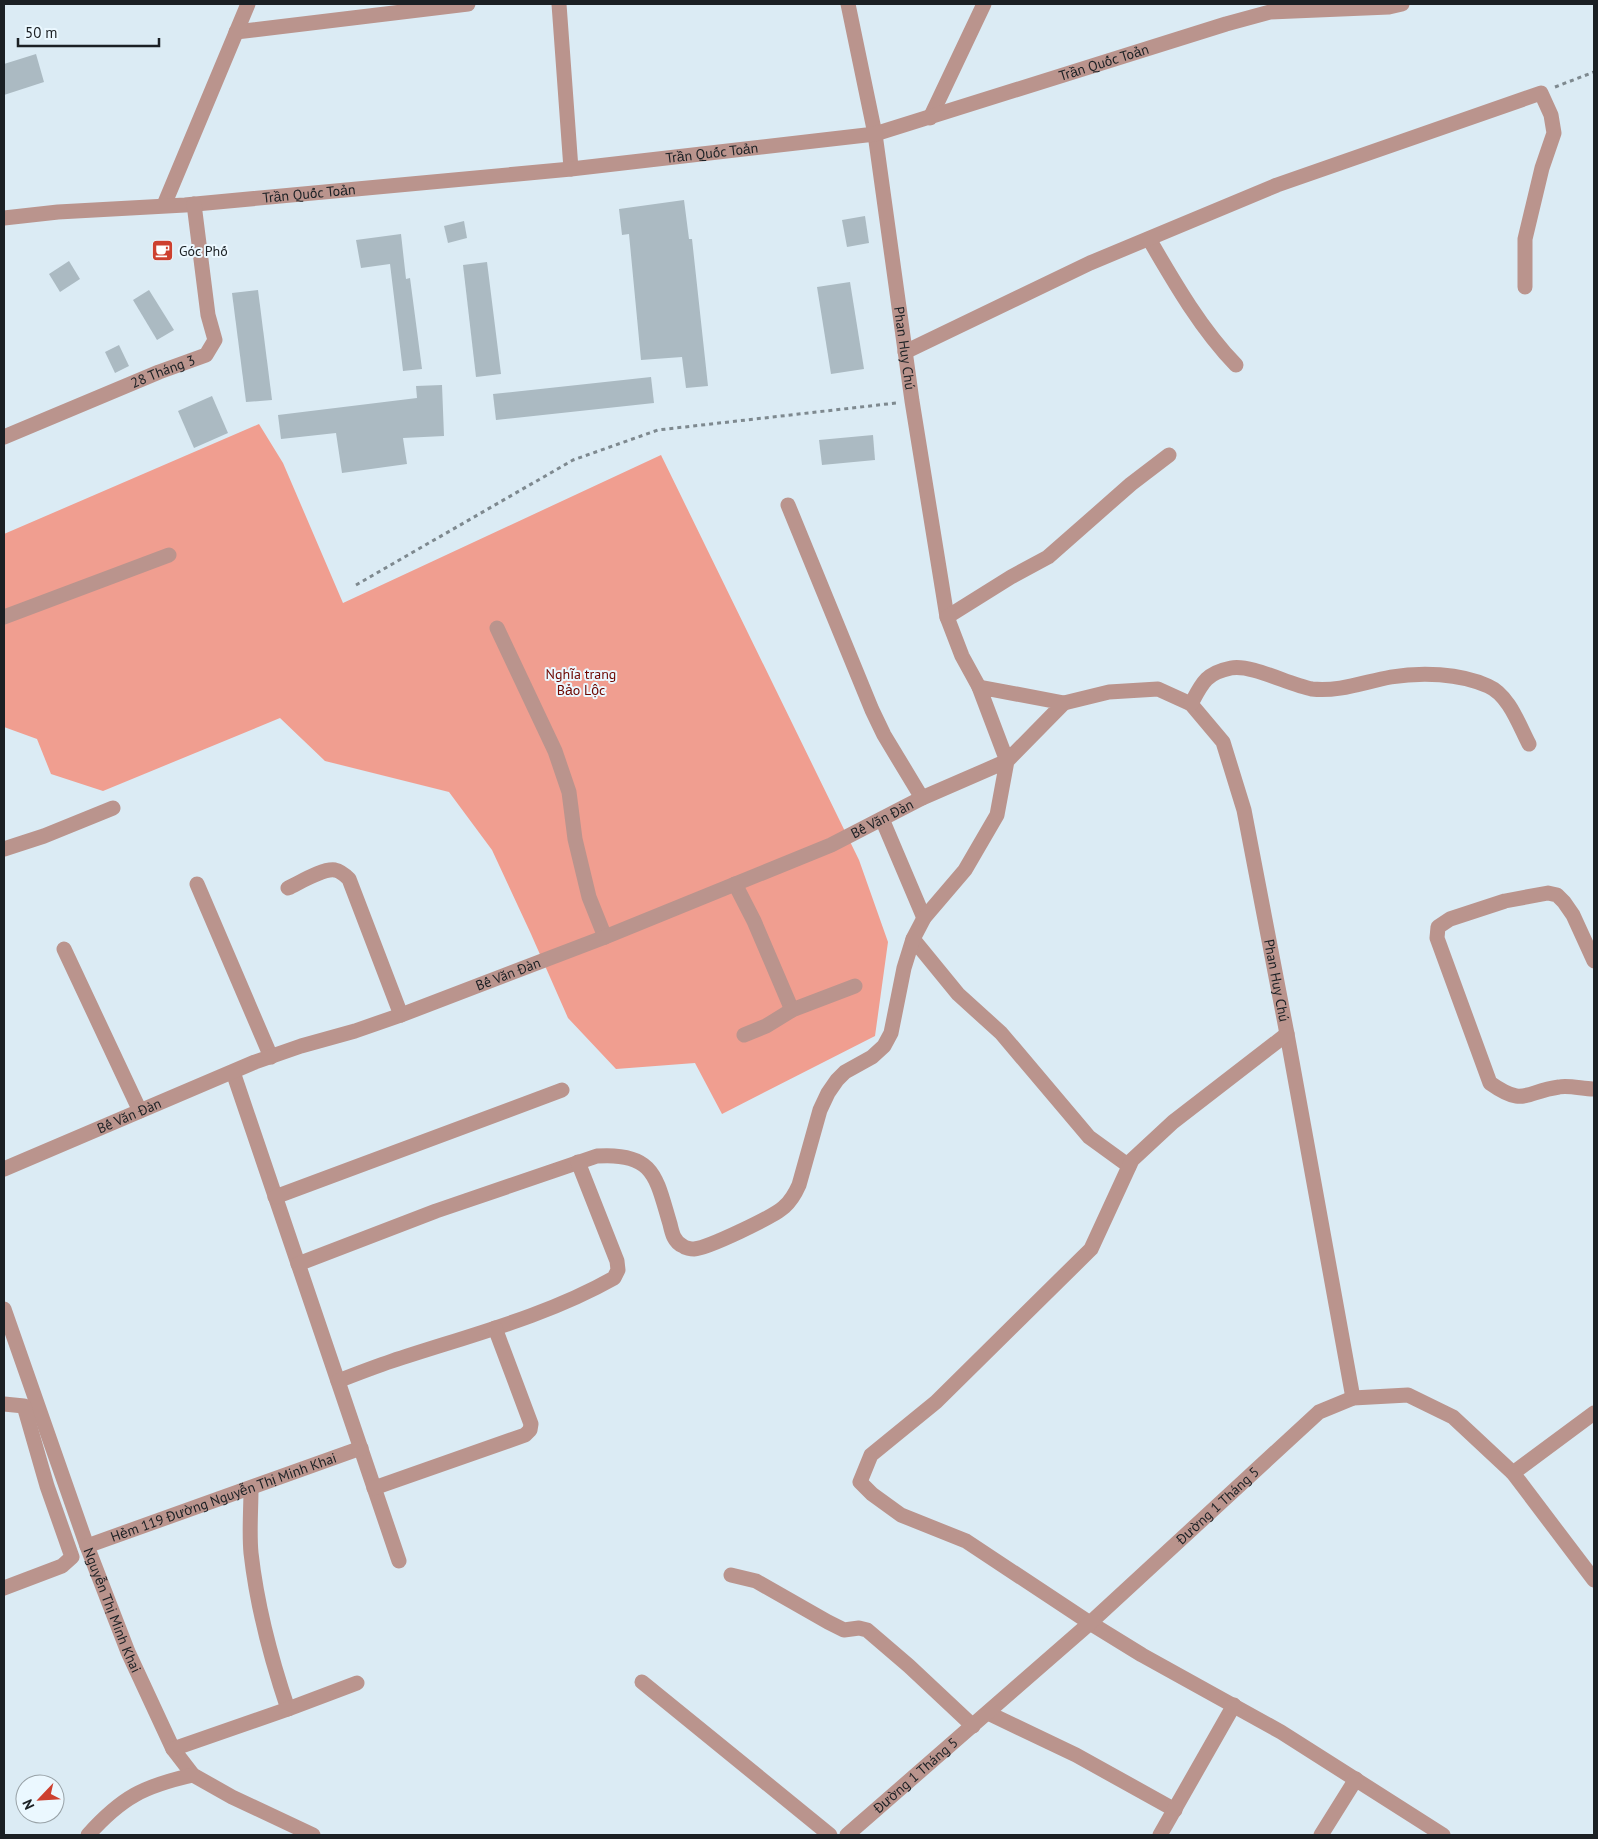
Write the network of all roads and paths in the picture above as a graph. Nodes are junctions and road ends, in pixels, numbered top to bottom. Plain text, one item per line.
1 (248, 4) edge
2 (468, 4) edge
3 (559, 4) edge
4 (848, 4) edge
5 (984, 4) edge
6 (1402, 4) edge
7 (236, 32) junction
8 (1594, 72) edge
9 (1540, 93) junction
10 (930, 118) junction
11 (874, 134) junction
12 (571, 169) junction
13 (194, 204) junction
14 (164, 205) junction
15 (4, 218) edge
16 (1149, 239) junction
17 (1525, 287) dead end
18 (905, 352) junction
19 (1236, 365) dead end
20 (912, 401) junction
21 (4, 437) edge
22 (1170, 455) dead end
23 (788, 504) dead end
24 (169, 554) dead end
25 (356, 584) dead end
26 (4, 617) edge
27 (946, 617) junction
28 (497, 628) dead end
29 (979, 687) junction
30 (1064, 703) junction
31 (1190, 704) junction
32 (1529, 744) dead end
33 (1007, 761) junction
34 (922, 798) junction
35 (113, 808) dead end
36 (882, 819) junction
37 (4, 849) edge
38 (197, 884) dead end
39 (735, 884) junction
40 (288, 888) dead end
41 (924, 918) junction
42 (605, 937) junction
43 (913, 939) junction
44 (64, 949) dead end
45 (1594, 961) edge
46 (854, 986) dead end
47 (792, 1010) junction
48 (401, 1015) junction
49 (1287, 1034) junction
50 (744, 1035) dead end
51 (271, 1057) junction
52 (233, 1072) junction
53 (562, 1090) dead end
54 (1594, 1090) edge
55 (140, 1111) junction
56 (578, 1162) junction
57 (1129, 1166) junction
58 (4, 1169) edge
59 (275, 1196) junction
60 (298, 1264) junction
61 (4, 1309) edge
62 (495, 1328) junction
63 (338, 1381) junction
64 (1354, 1398) junction
65 (4, 1404) edge
66 (1592, 1420) edge
67 (361, 1448) junction
68 (1513, 1473) junction
69 (251, 1488) junction
70 (374, 1488) junction
71 (87, 1546) junction
72 (399, 1561) dead end
73 (731, 1575) dead end
74 (1594, 1580) edge
75 (4, 1588) edge
76 (1090, 1623) junction
77 (642, 1682) dead end
78 (357, 1683) dead end
79 (1234, 1705) junction
80 (288, 1710) junction
81 (988, 1713) junction
82 (973, 1726) junction
83 (173, 1750) junction
84 (193, 1775) junction
85 (1356, 1779) junction
86 (1175, 1810) junction
87 (88, 1835) edge
88 (313, 1835) edge
89 (830, 1835) edge
90 (847, 1835) edge
91 (1160, 1835) edge
92 (1320, 1835) edge
93 (1443, 1835) edge

1 - 7 street
2 - 7 street
3 - 12 street
4 - 11 street, Phan Huy Chú
5 - 10 street
6 - 10 street, Trần Quốc Toản
7 - 14 street
8 - 9 path
9 - 16 street
9 - 17 street
10 - 11 street, Trần Quốc Toản
11 - 12 street, Trần Quốc Toản
11 - 18 street, Phan Huy Chú
12 - 13 street, Trần Quốc Toản
13 - 14 street, Trần Quốc Toản
13 - 21 street, 28 Tháng 3
14 - 15 street, Trần Quốc Toản
16 - 18 street
16 - 19 street
18 - 20 street, Phan Huy Chú
20 - 25 path
20 - 27 street, Phan Huy Chú
22 - 27 street
23 - 34 street
24 - 26 street
27 - 29 street, Phan Huy Chú
28 - 42 street
29 - 30 street
29 - 33 street, Phan Huy Chú
30 - 31 street, Phan Huy Chú
30 - 33 street
31 - 32 street
31 - 49 street, Phan Huy Chú
33 - 34 street, Bế Văn Đàn
33 - 41 street
34 - 36 street, Bế Văn Đàn
35 - 37 street
36 - 39 street, Bế Văn Đàn
36 - 41 street
38 - 51 street
39 - 42 street, Bế Văn Đàn
39 - 47 street
40 - 48 street
41 - 43 street
42 - 48 street, Bế Văn Đàn
43 - 56 street
43 - 57 street
44 - 55 street
45 - 54 street
46 - 47 street
47 - 50 street
48 - 51 street, Bế Văn Đàn
49 - 57 street
49 - 64 street, Phan Huy Chú
51 - 52 street, Bế Văn Đàn
52 - 55 street, Bế Văn Đàn
52 - 59 street
53 - 59 street
55 - 58 street, Bế Văn Đàn
56 - 60 street
56 - 62 street
57 - 76 street
59 - 60 street
60 - 63 street
61 - 71 street, Nguyễn Thị Minh Khai
62 - 63 street
62 - 70 street
63 - 67 street
64 - 68 street, Đường 1 Tháng 5
64 - 76 street, Đường 1 Tháng 5
65 - 75 street
66 - 68 street
67 - 69 street, Hẻm 119 Đường Nguyễn Thị Minh Khai
67 - 70 street
68 - 74 street, Đường 1 Tháng 5
69 - 71 street, Hẻm 119 Đường Nguyễn Thị Minh Khai
69 - 80 street
70 - 72 street
71 - 83 street, Nguyễn Thị Minh Khai
73 - 82 street
76 - 79 street
76 - 81 street, Đường 1 Tháng 5
77 - 89 street
78 - 80 street
79 - 85 street
79 - 86 street
80 - 83 street
81 - 82 street, Đường 1 Tháng 5
81 - 86 street
82 - 90 street, Đường 1 Tháng 5
83 - 84 street, Nguyễn Thị Minh Khai
84 - 87 street
84 - 88 street, Nguyễn Thị Minh Khai
85 - 92 street
85 - 93 street
86 - 91 street

